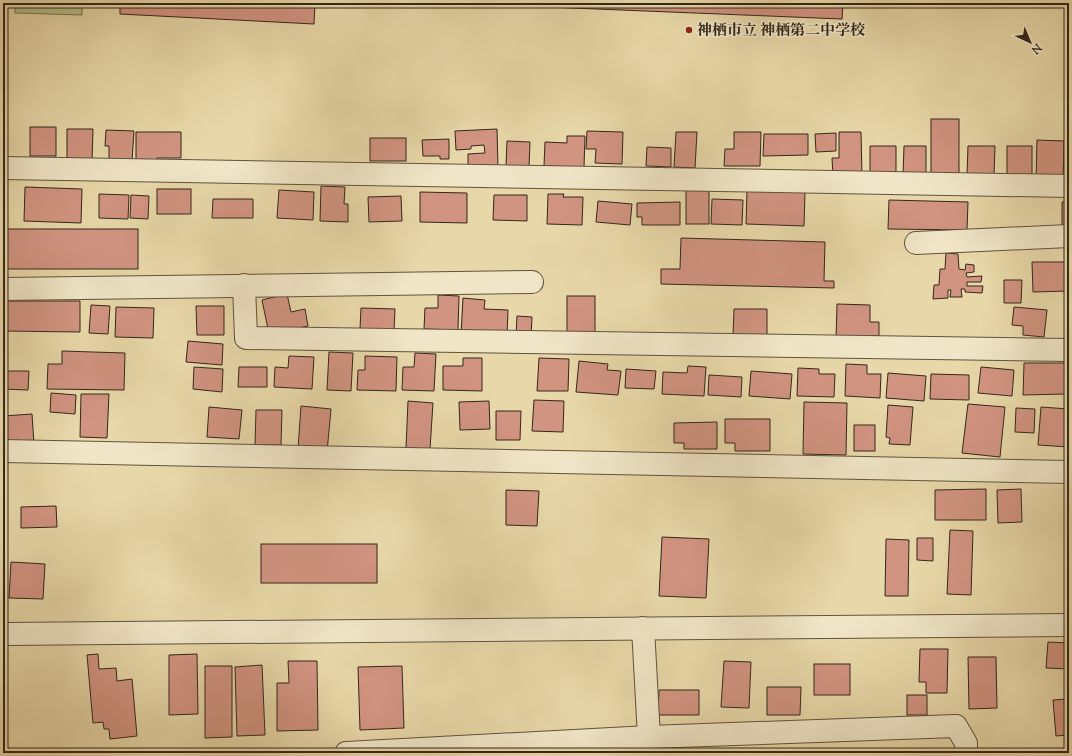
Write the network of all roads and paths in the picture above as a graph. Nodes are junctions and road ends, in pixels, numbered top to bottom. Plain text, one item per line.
1 (3, 168) edge
2 (1069, 186) edge
3 (1069, 236) edge
4 (916, 244) dead end
5 (532, 282) dead end
6 (244, 285) junction
7 (3, 289) edge
8 (1069, 350) edge
9 (3, 451) edge
10 (1069, 472) edge
11 (1069, 625) edge
12 (644, 628) junction
13 (3, 634) edge
14 (649, 737) junction
15 (346, 753) edge
16 (966, 753) edge

1 - 2 street
3 - 4 street
5 - 6 street
6 - 7 street
6 - 8 street
9 - 10 street
11 - 12 street
12 - 13 street
12 - 14 street
14 - 15 street
14 - 16 street

